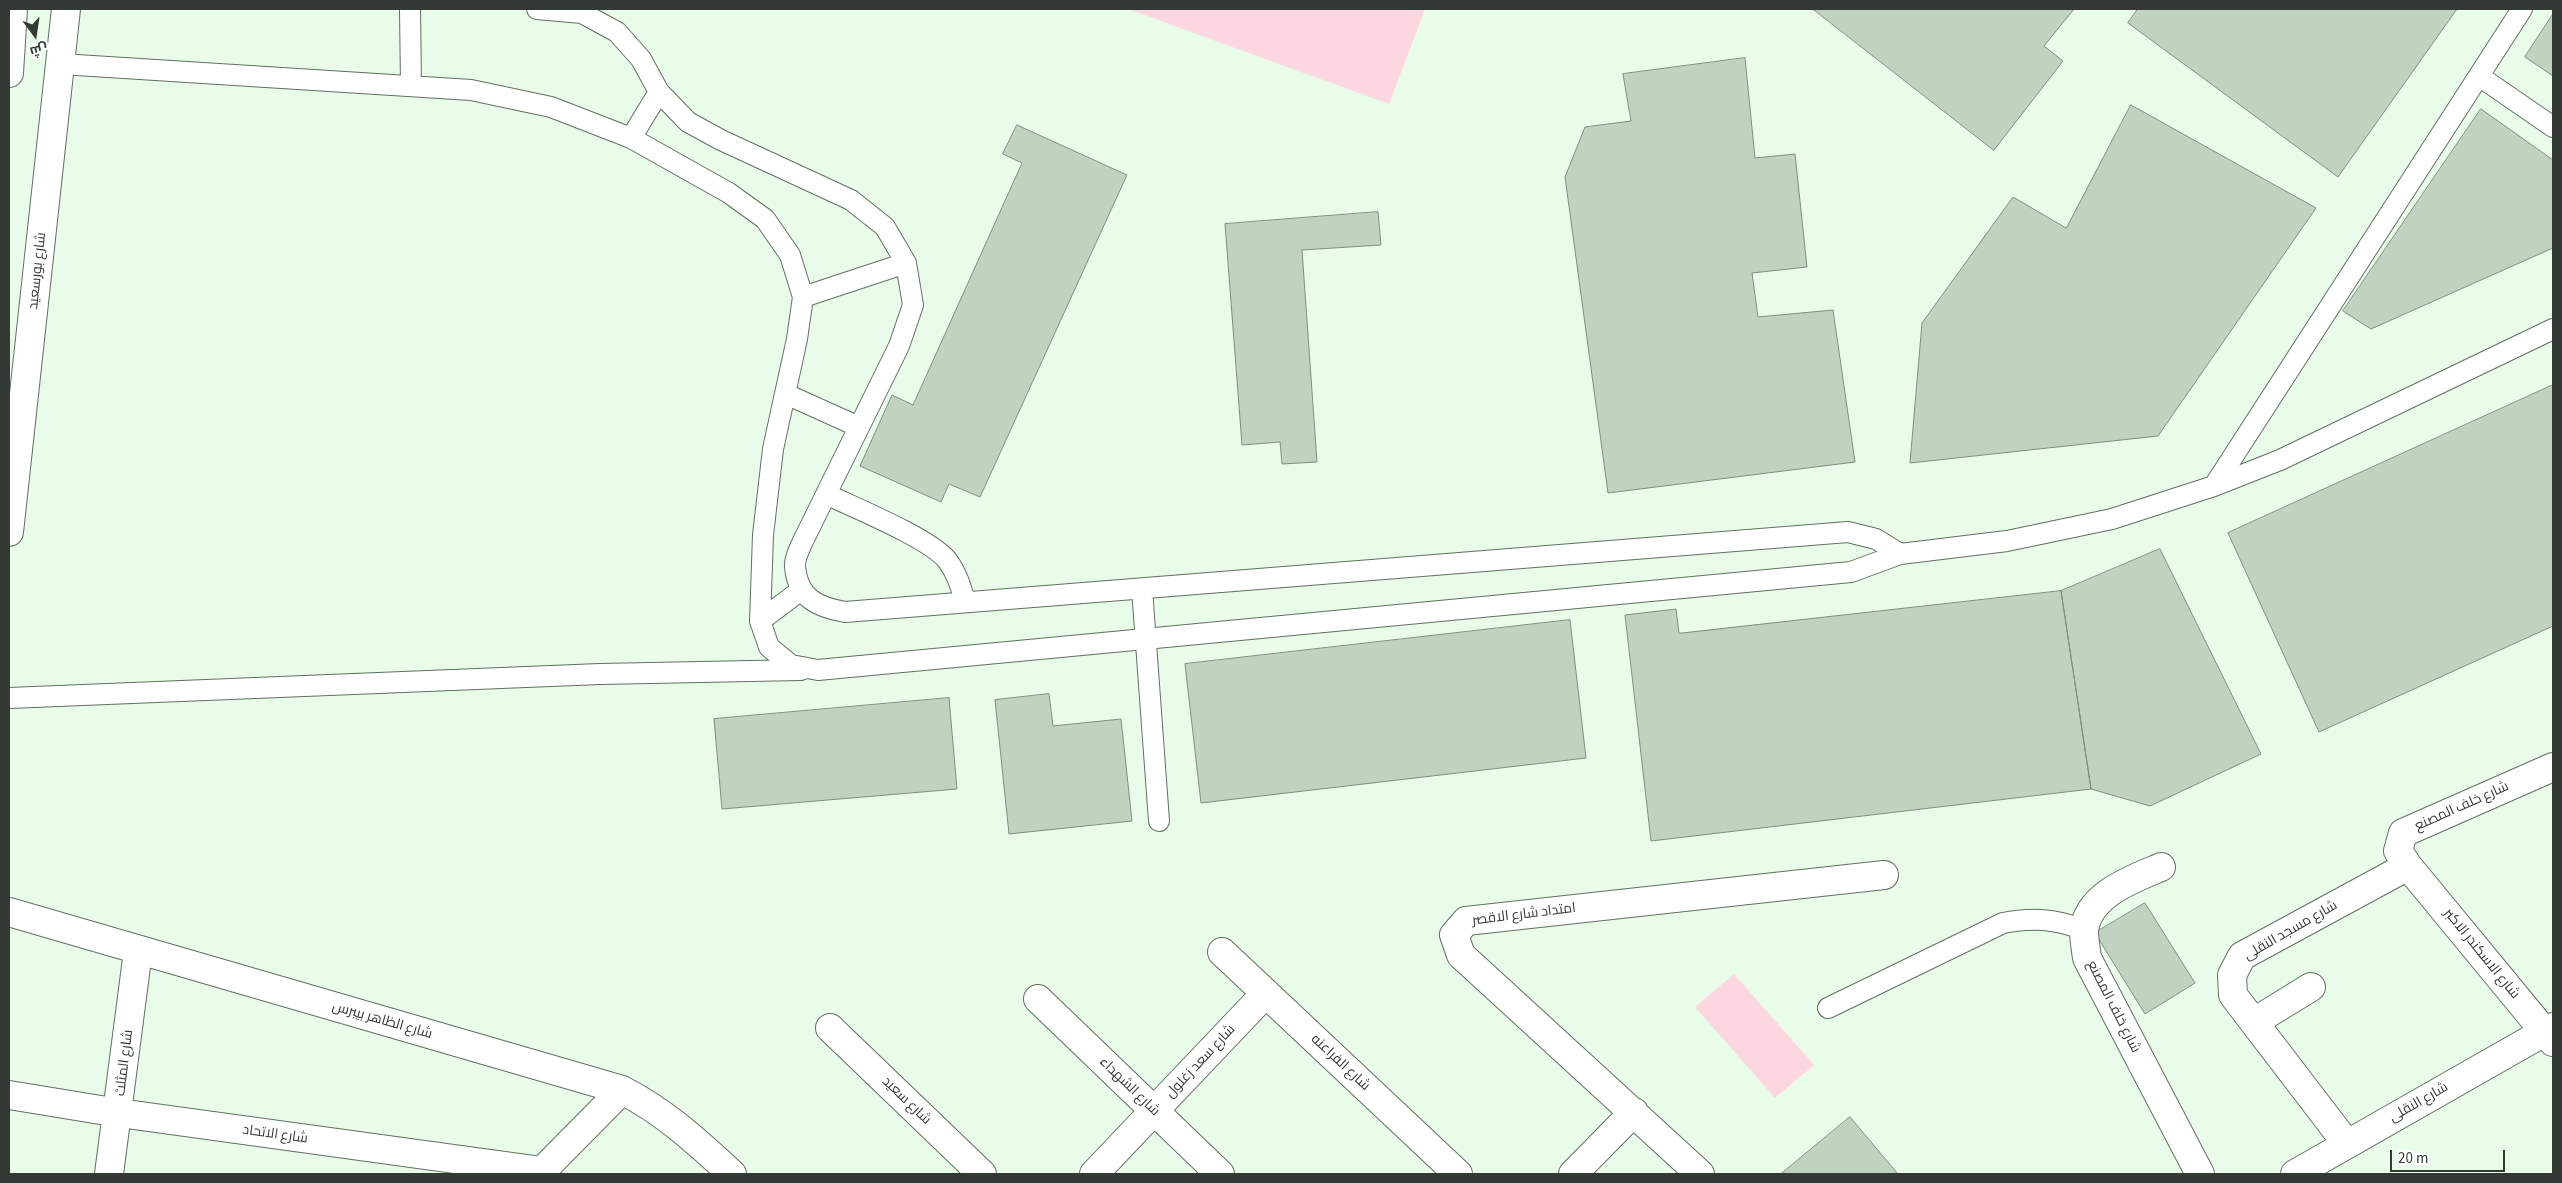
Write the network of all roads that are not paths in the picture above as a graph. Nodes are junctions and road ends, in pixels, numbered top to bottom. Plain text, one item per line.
1 (13, 9) edge
2 (66, 9) edge
3 (410, 9) edge
4 (537, 9) edge
5 (2522, 9) edge
6 (61, 64) junction
7 (9, 72) edge
8 (2479, 76) junction
9 (411, 86) junction
10 (658, 92) junction
11 (2553, 127) edge
12 (632, 138) junction
13 (906, 263) junction
14 (803, 297) junction
15 (2553, 329) edge
16 (786, 394) junction
17 (859, 427) junction
18 (2214, 486) junction
19 (826, 494) junction
20 (9, 532) edge
21 (1900, 554) junction
22 (1142, 589) junction
23 (801, 590) junction
24 (965, 602) junction
25 (760, 621) junction
26 (1146, 640) junction
27 (818, 670) junction
28 (9, 698) edge
29 (2553, 767) edge
30 (1159, 821) dead end
31 (2408, 866) junction
32 (2161, 867) dead end
33 (1884, 875) dead end
34 (9, 912) edge
35 (2084, 930) junction
36 (138, 951) junction
37 (1222, 952) dead end
38 (2311, 987) dead end
39 (1266, 993) junction
40 (1038, 999) dead end
41 (1828, 1008) dead end
42 (2254, 1022) junction
43 (830, 1028) dead end
44 (2550, 1034) edge
45 (622, 1090) junction
46 (9, 1096) edge
47 (1154, 1111) junction
48 (1634, 1112) junction
49 (119, 1113) junction
50 (2347, 1144) junction
51 (540, 1173) edge
52 (109, 1174) edge
53 (732, 1174) edge
54 (982, 1174) edge
55 (1094, 1174) edge
56 (1220, 1174) edge
57 (1458, 1174) edge
58 (1573, 1174) edge
59 (1700, 1174) edge
60 (2200, 1174) edge
61 (2295, 1174) edge

1 - 7 street
2 - 6 street, شارع بورسعيد
3 - 9 lane
4 - 10 lane
5 - 8 lane
6 - 9 lane
6 - 20 street, شارع بورسعيد
8 - 11 lane
8 - 18 lane
9 - 12 lane
10 - 12 lane
10 - 13 lane
12 - 14 lane
13 - 14 lane
13 - 17 lane
14 - 16 lane
15 - 18 lane
16 - 17 lane
16 - 25 lane
17 - 19 lane
18 - 21 lane
19 - 23 lane
19 - 24 lane
21 - 22 lane
21 - 26 lane
22 - 24 lane
22 - 26 lane
23 - 24 lane
23 - 25 lane
25 - 27 lane
26 - 27 lane
26 - 30 lane
27 - 28 lane
29 - 31 street, شارع خلف المصنع
31 - 42 street, شارع مسجد النقلى
31 - 44 street, شارع الاسكندر الاكبر
32 - 35 street
33 - 48 street, امتداد شارع الاقصر
34 - 36 street, شارع الظاهر بيبرس
35 - 41 lane
35 - 60 street, شارع خلف المصنع
36 - 45 street, شارع الظاهر بيبرس
36 - 49 street, شارع المثلث
37 - 39 street, شارع الفراعنه
38 - 42 street
39 - 47 street, شارع سعد زغلول
39 - 57 street, شارع الفراعنه
40 - 47 street, شارع الشهداء
42 - 50 street, شارع مسجد النقلى
43 - 54 street, شارع سعيد
44 - 50 street, شارع النقلى
45 - 51 street
45 - 53 street, شارع الظاهر بيبرس
46 - 49 street, شارع الاتحاد
47 - 55 street, شارع سعد زغلول
47 - 56 street, شارع الشهداء
48 - 58 street
48 - 59 street, امتداد شارع الاقصر
49 - 51 street, شارع الاتحاد
49 - 52 street, شارع المثلث
50 - 61 street, شارع النقلى

